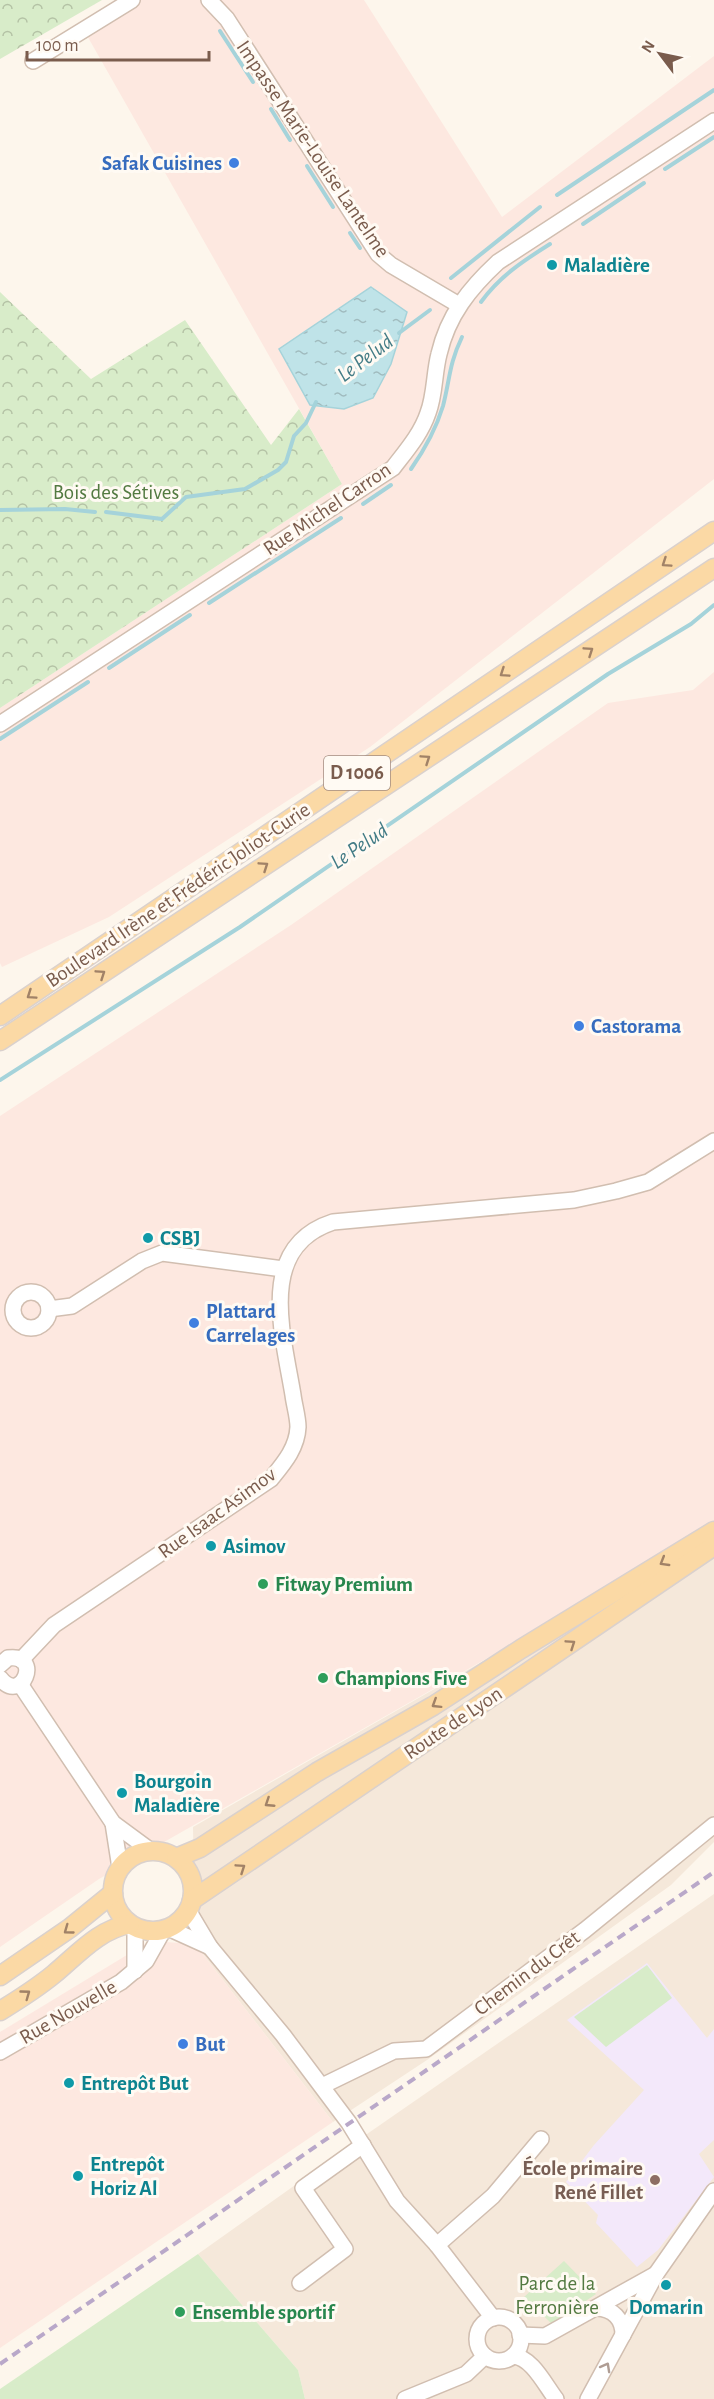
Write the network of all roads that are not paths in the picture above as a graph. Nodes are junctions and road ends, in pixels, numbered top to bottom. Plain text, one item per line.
1 (132, 0) edge
2 (209, 0) edge
3 (33, 61) dead end
4 (714, 121) edge
5 (459, 305) junction
6 (714, 531) edge
7 (714, 568) edge
8 (0, 724) edge
9 (0, 1016) edge
10 (0, 1041) edge
11 (714, 1141) edge
12 (283, 1269) junction
13 (49, 1309) dead end
14 (714, 1532) edge
15 (714, 1546) edge
16 (21, 1660) junction
17 (0, 1665) edge
18 (0, 1678) edge
19 (20, 1684) junction
20 (113, 1823) junction
21 (714, 1825) edge
22 (151, 1851) junction
23 (176, 1858) junction
24 (120, 1868) junction
25 (113, 1893) junction
26 (190, 1905) junction
27 (133, 1925) junction
28 (166, 1929) junction
29 (210, 1947) junction
30 (135, 1971) junction
31 (0, 1976) edge
32 (0, 2011) edge
33 (0, 2052) edge
34 (322, 2086) junction
35 (541, 2139) dead end
36 (363, 2145) junction
37 (714, 2191) edge
38 (437, 2246) junction
39 (656, 2274) junction
40 (300, 2283) dead end
41 (597, 2308) junction
42 (493, 2318) junction
43 (520, 2335) junction
44 (623, 2335) junction
45 (545, 2336) junction
46 (485, 2356) junction
47 (513, 2356) junction
48 (529, 2362) junction
49 (405, 2399) edge
50 (556, 2399) edge
51 (588, 2399) edge

1 - 3 street
2 - 5 street, Impasse Marie-Louise Lantelme
4 - 5 street, Rue Michel Carron
5 - 8 street, Rue Michel Carron
6 -> 9 main road, Boulevard Irène et Frédéric Joliot-Curie / D 1006
10 -> 7 main road, Boulevard Irène et Frédéric Joliot-Curie / D 1006
11 - 12 street, Rue Isaac Asimov
12 - 13 street
12 - 16 street, Rue Isaac Asimov
14 -> 23 main road, Route de Lyon
26 -> 15 main road, Route de Lyon
16 - 17 street
16 - 19 street
18 - 19 street
19 - 20 street
20 - 22 street
20 - 24 street
21 - 34 street, Chemin du Crêt
22 - 23 main road
22 - 24 main road
23 - 26 main road
24 - 25 main road
25 - 27 main road
25 -> 31 main road
26 - 28 main road
26 - 29 street
27 - 28 main road
27 - 30 street, Rue Nouvelle
32 -> 27 main road
28 - 29 street
28 - 30 street, Rue Nouvelle
29 - 34 street
30 - 33 street, Rue Nouvelle
34 - 36 street
35 - 38 street
36 - 38 street
36 - 40 street
37 - 39 street
38 - 42 street
39 - 41 street
39 - 44 street
41 - 44 street
41 - 45 street
42 - 43 street
42 - 46 street
43 - 45 street
43 - 47 street
51 -> 44 street
45 - 48 street
46 - 47 street
46 - 49 street
47 - 48 street
48 - 50 street

